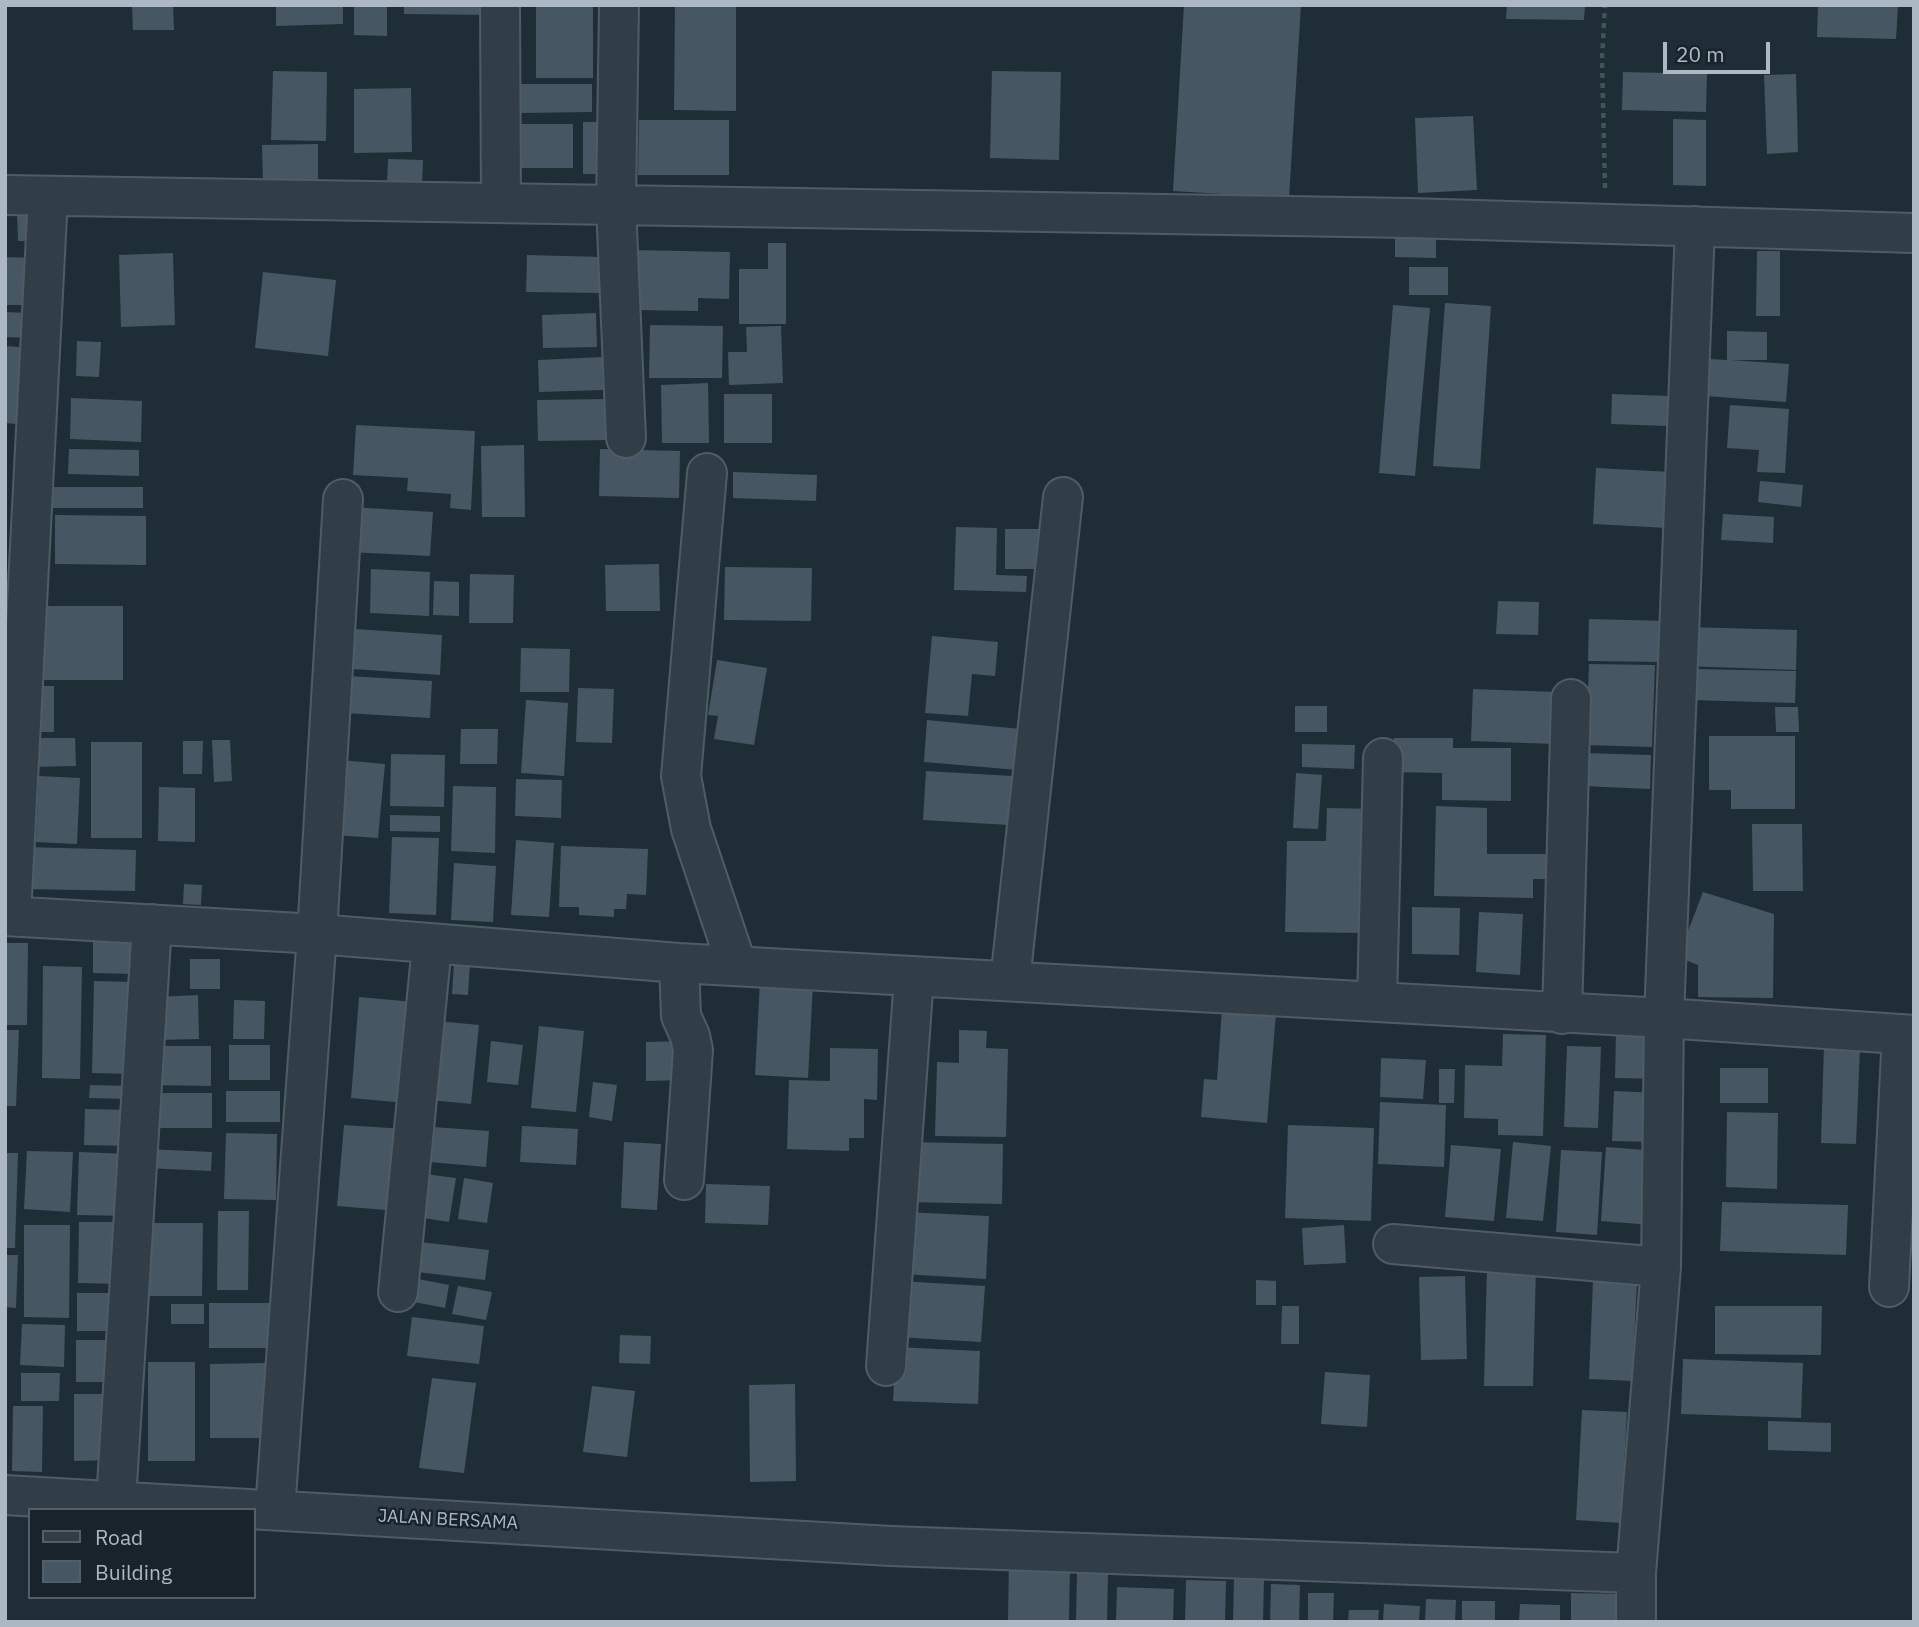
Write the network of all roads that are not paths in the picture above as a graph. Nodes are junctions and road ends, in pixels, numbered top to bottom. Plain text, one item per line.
1 (500, 5) edge
2 (619, 5) edge
3 (5, 195) edge
4 (48, 196) junction
5 (485, 203) junction
6 (616, 205) junction
7 (1695, 226) junction
8 (1914, 233) edge
9 (626, 439) dead end
10 (707, 473) dead end
11 (1063, 497) dead end
12 (343, 499) dead end
13 (1571, 699) dead end
14 (1383, 758) dead end
15 (8, 916) edge
16 (152, 924) junction
17 (317, 934) junction
18 (432, 945) junction
19 (706, 965) junction
20 (914, 977) junction
21 (1010, 981) junction
22 (1377, 1003) junction
23 (1562, 1014) junction
24 (1664, 1018) junction
25 (1908, 1035) edge
26 (684, 1180) dead end
27 (1393, 1244) dead end
28 (1661, 1267) junction
29 (1889, 1287) dead end
30 (398, 1292) dead end
31 (886, 1366) dead end
32 (5, 1495) edge
33 (116, 1501) junction
34 (240, 1508) edge
35 (256, 1509) edge
36 (275, 1510) junction
37 (1636, 1573) junction
38 (1636, 1622) edge

1 - 5 street
2 - 6 street
3 - 4 street
4 - 5 street
4 - 15 street
5 - 6 street
6 - 7 street
6 - 9 street
7 - 8 street
7 - 24 street
10 - 19 street
11 - 21 street
12 - 17 street
13 - 23 street
14 - 22 street
15 - 16 street
16 - 17 street
16 - 33 street
17 - 18 street
17 - 36 street
18 - 19 street
18 - 30 street
19 - 20 street
19 - 26 street
20 - 21 street
20 - 31 street
21 - 22 street
22 - 23 street
23 - 24 street
24 - 25 street
24 - 28 street
25 - 29 street
27 - 28 street
28 - 37 street
32 - 33 street, JALAN BERSAMA
33 - 34 street, JALAN BERSAMA
35 - 36 street, JALAN BERSAMA
36 - 37 street, JALAN BERSAMA
37 - 38 street

